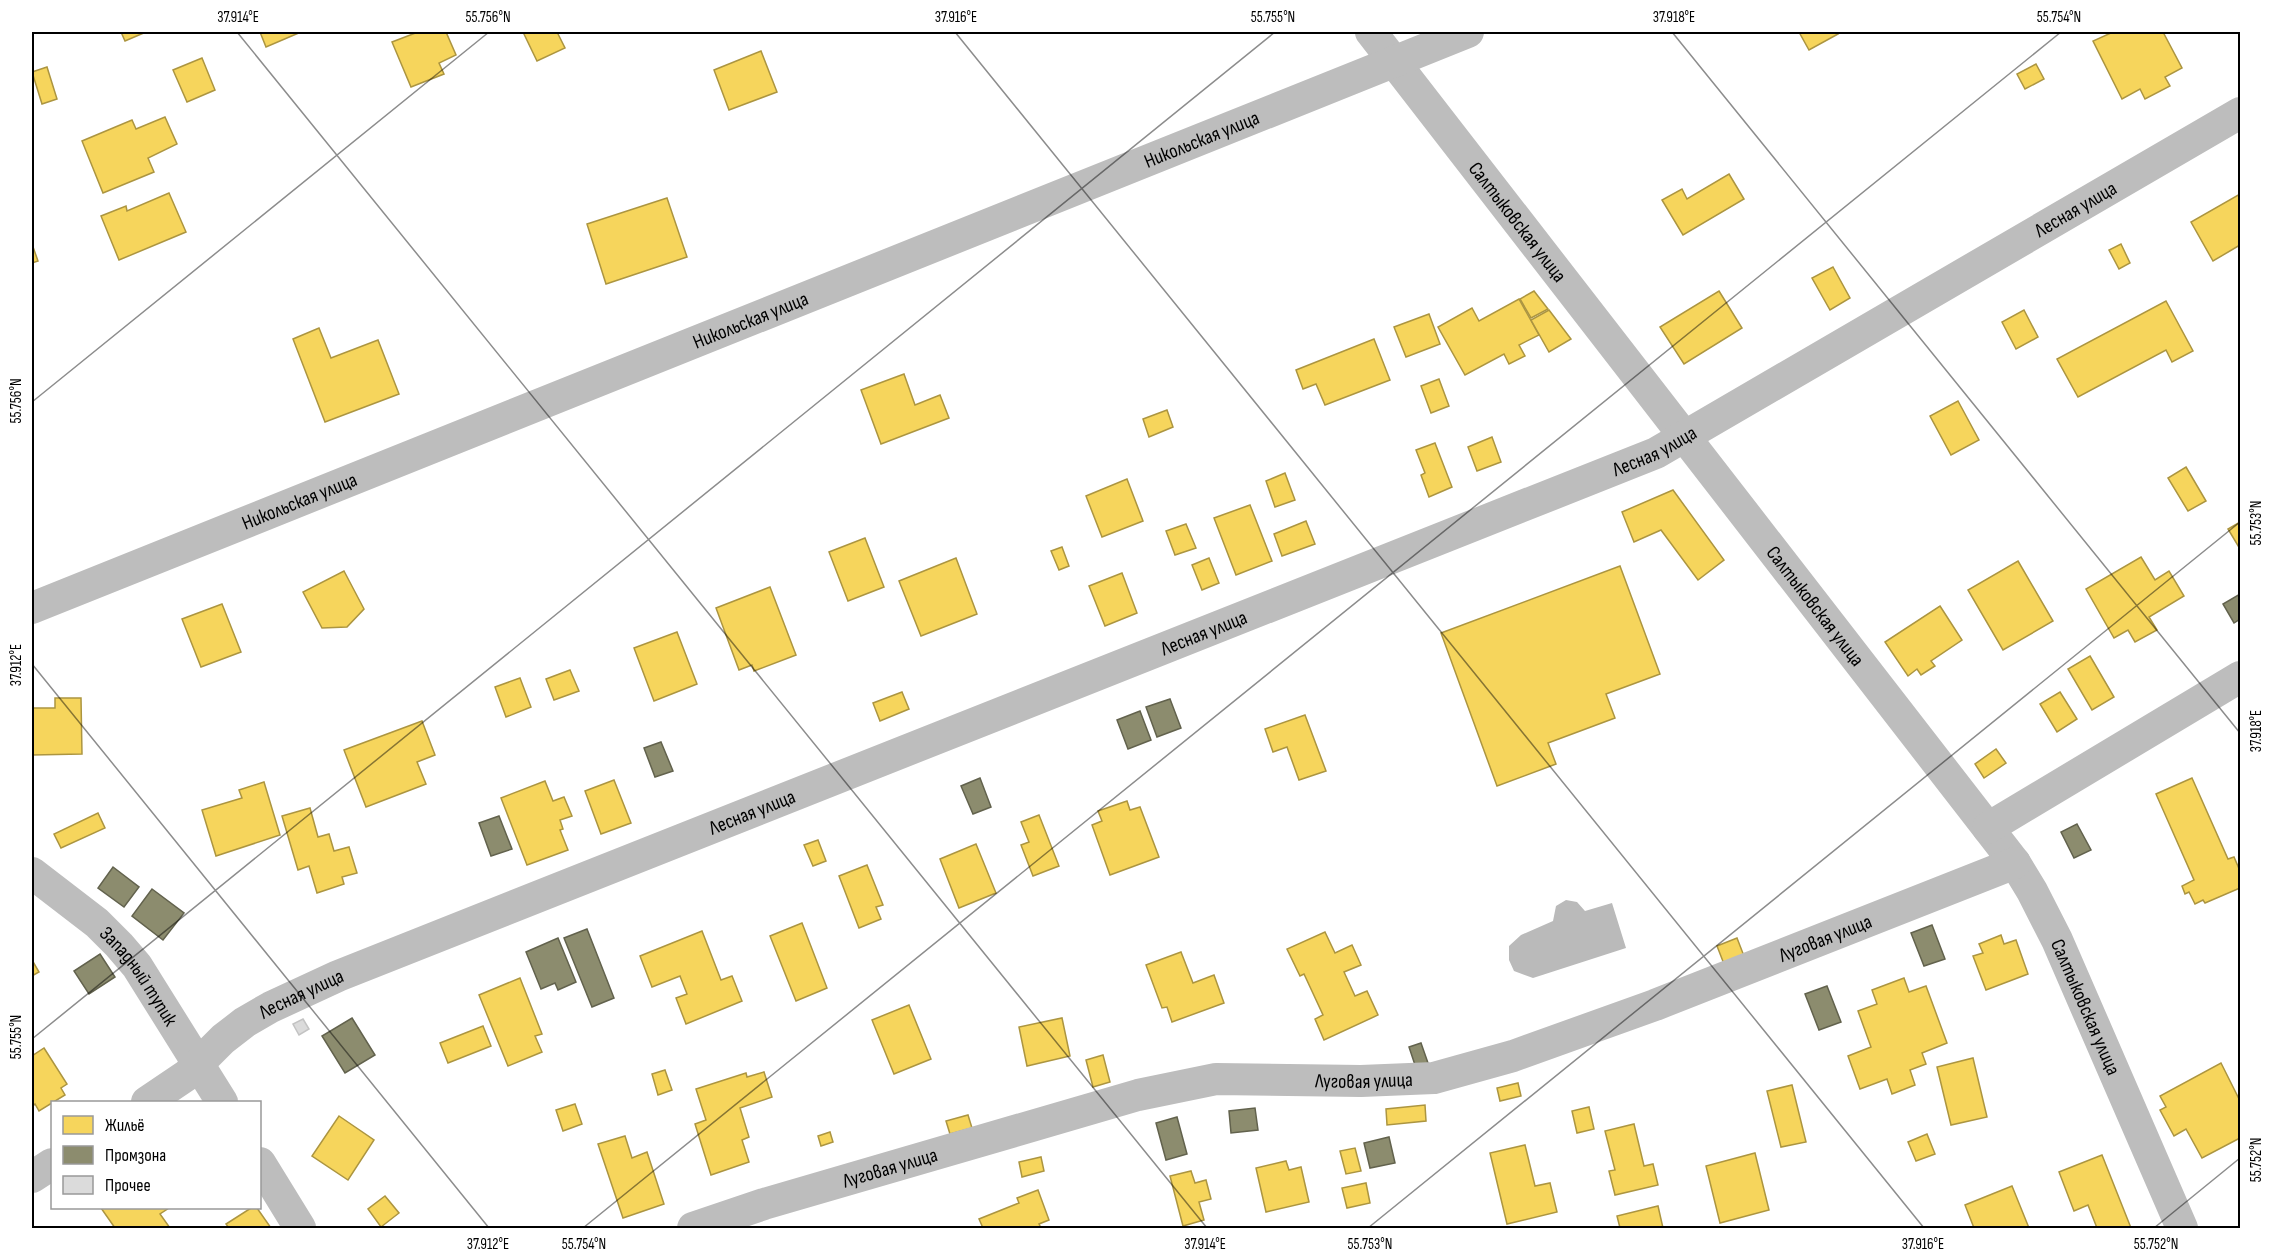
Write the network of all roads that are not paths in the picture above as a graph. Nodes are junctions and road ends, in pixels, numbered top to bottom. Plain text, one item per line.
1 (1371, 32) edge
2 (1468, 32) edge
3 (1394, 61) junction
4 (2241, 113) edge
5 (1685, 438) junction
6 (32, 608) edge
7 (2241, 677) edge
8 (1988, 828) junction
9 (2015, 863) junction
10 (32, 873) edge
11 (198, 1064) junction
12 (148, 1101) edge
13 (221, 1101) edge
14 (51, 1165) edge
15 (261, 1165) edge
16 (32, 1177) edge
17 (300, 1228) edge
18 (693, 1228) edge
19 (2182, 1228) edge

1 - 3 street, Салтыковская улица
2 - 3 street, Никольская улица
3 - 5 street, Салтыковская улица
3 - 6 street, Никольская улица
4 - 5 street, Лесная улица
5 - 8 street, Салтыковская улица
5 - 11 street, Лесная улица
7 - 8 street
8 - 9 street, Салтыковская улица
9 - 18 street, Луговая улица
9 - 19 street, Салтыковская улица
10 - 11 street, Западный тупик
11 - 12 street, Лесная улица
11 - 13 street, Западный тупик
14 - 16 street
15 - 17 street

